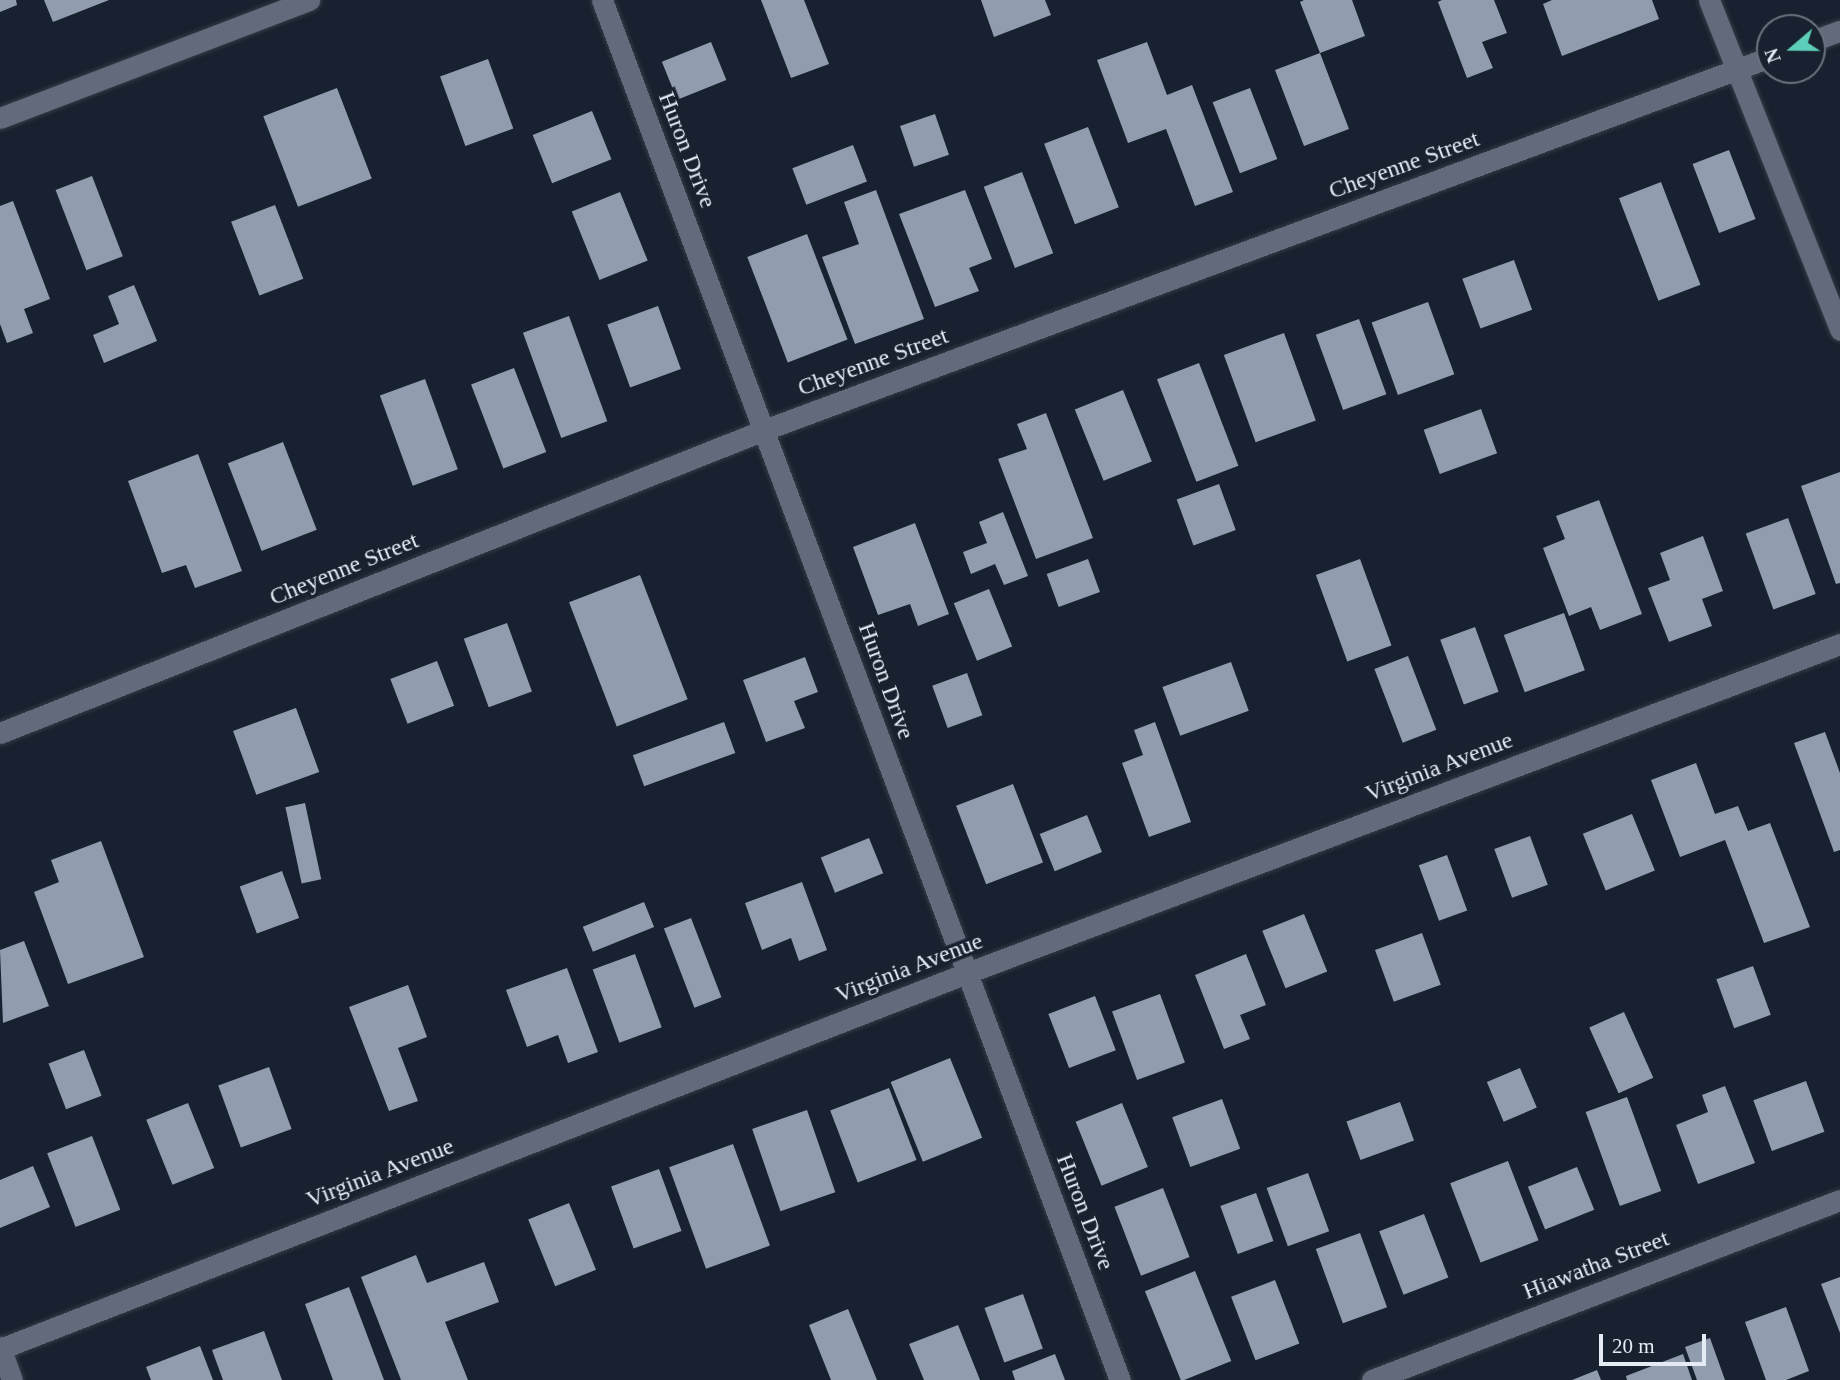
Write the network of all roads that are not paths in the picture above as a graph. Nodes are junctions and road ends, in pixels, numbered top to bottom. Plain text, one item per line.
1 (309, 0) edge
2 (602, 0) edge
3 (1709, 0) edge
4 (1756, 62) edge
5 (1736, 70) junction
6 (0, 118) edge
7 (1840, 331) edge
8 (764, 430) junction
9 (1840, 645) edge
10 (0, 733) edge
11 (967, 973) junction
12 (1840, 1200) edge
13 (0, 1348) edge
14 (12, 1380) edge
15 (1120, 1380) edge
16 (1372, 1380) edge

1 - 6 street
2 - 8 street, Huron Drive
3 - 5 street
4 - 5 street, Cheyenne Street
5 - 7 street
5 - 8 street, Cheyenne Street
8 - 10 street, Cheyenne Street
8 - 11 street, Huron Drive
9 - 11 street, Virginia Avenue
11 - 13 street, Virginia Avenue
11 - 15 street, Huron Drive
12 - 16 street, Hiawatha Street
13 - 14 street

